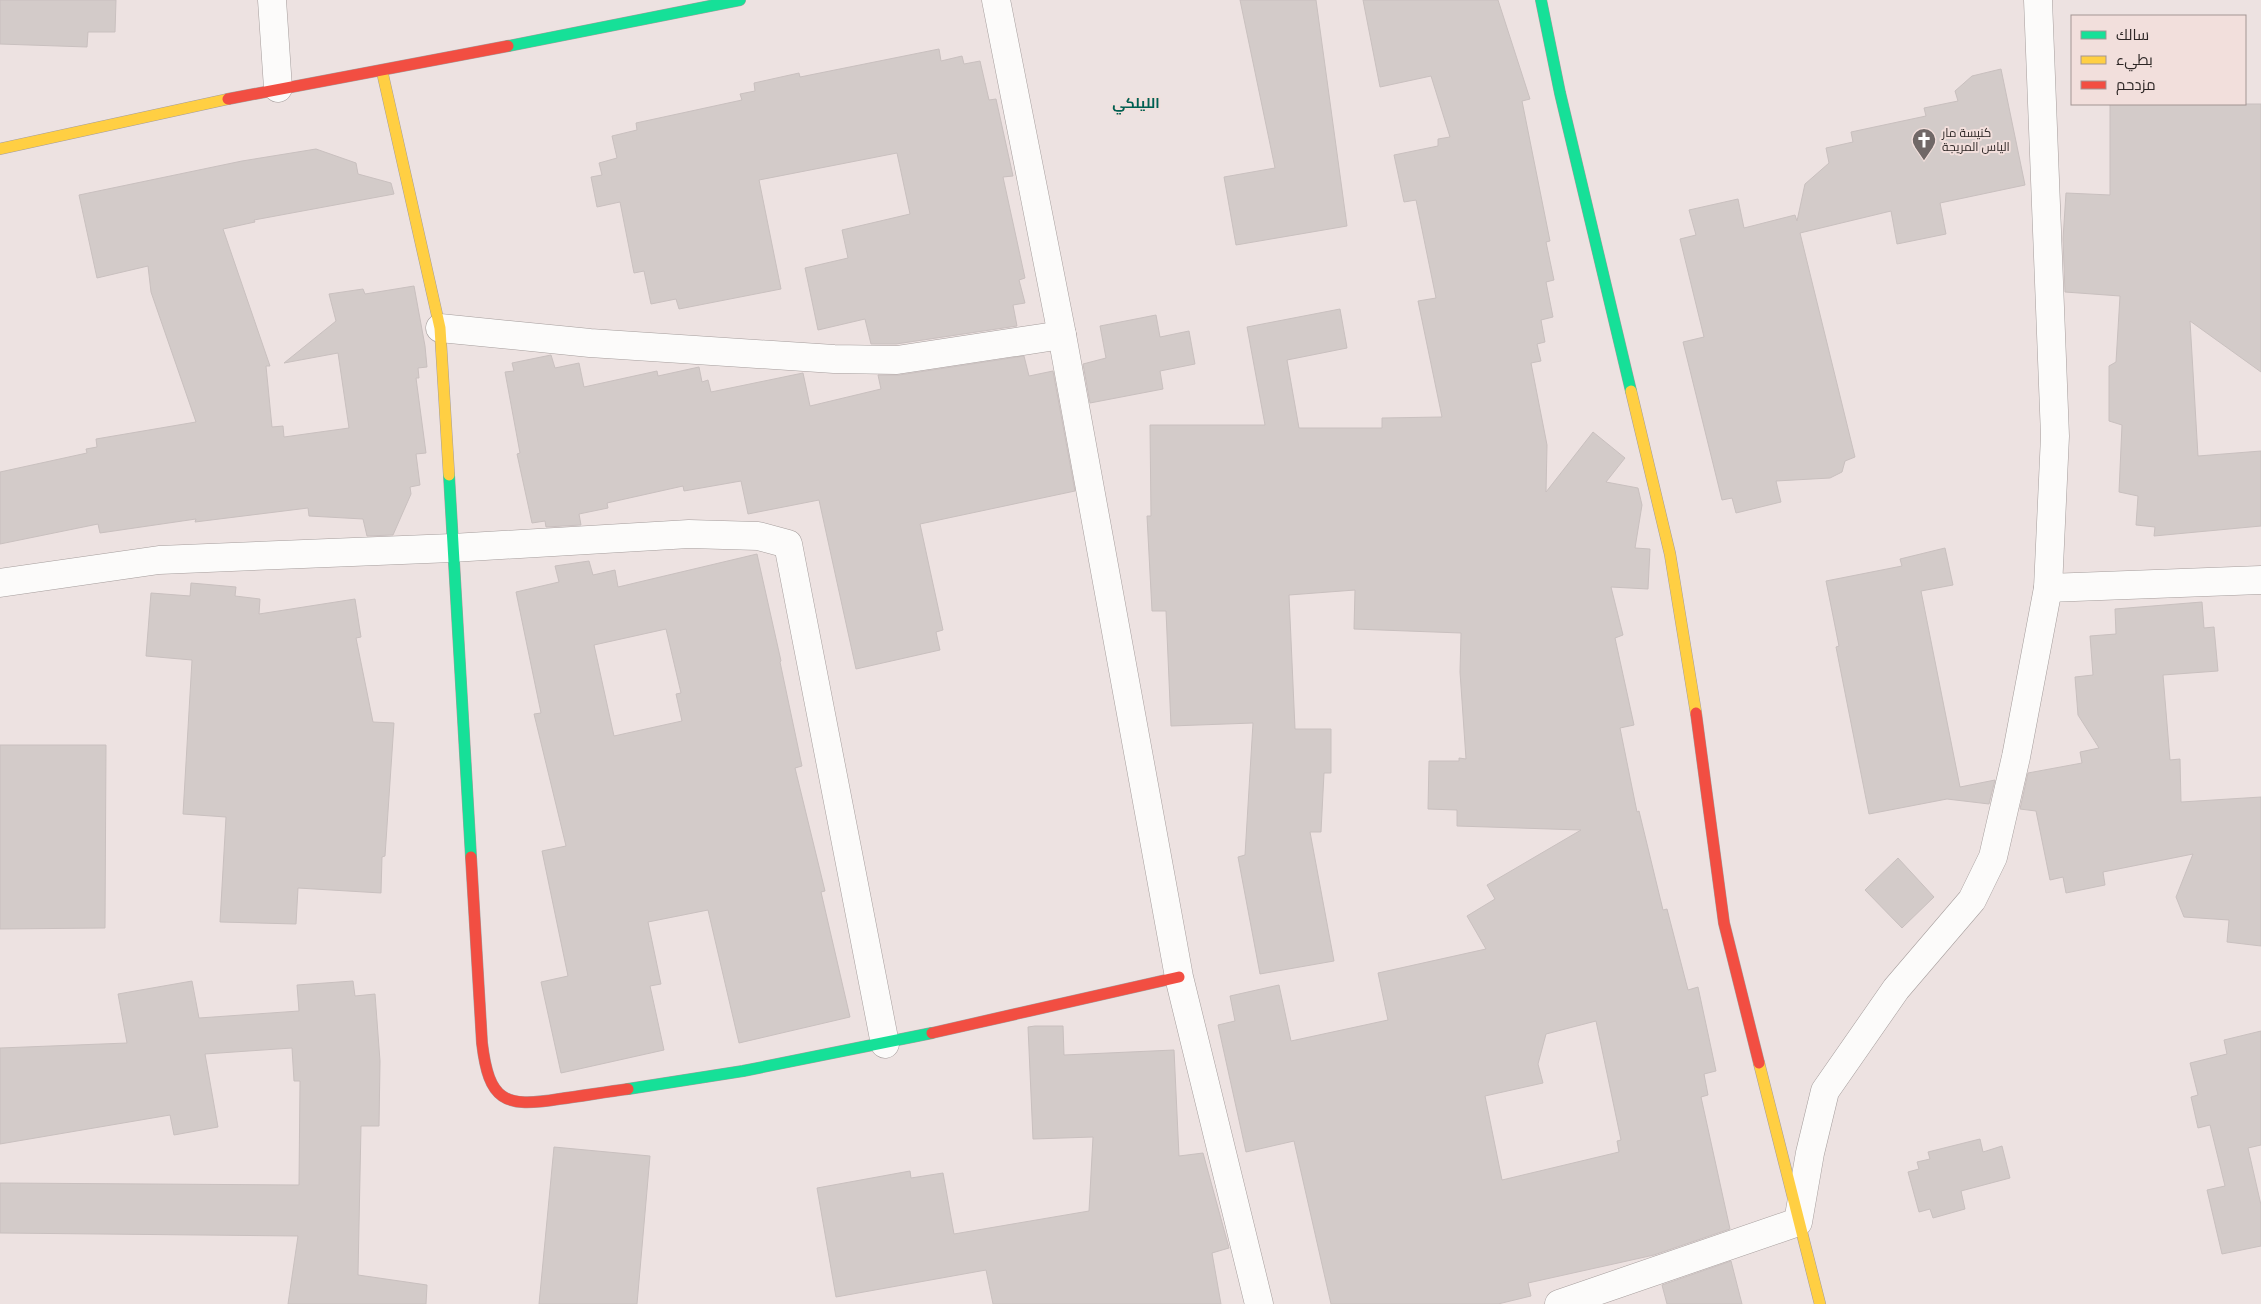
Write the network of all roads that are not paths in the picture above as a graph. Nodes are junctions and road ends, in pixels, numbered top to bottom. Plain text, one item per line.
1 (272, 0) edge
2 (740, 0) edge
3 (996, 0) edge
4 (1541, 0) edge
5 (2038, 0) edge
6 (712, 3) edge
7 (382, 71) junction
8 (278, 88) junction
9 (0, 149) edge
10 (440, 328) junction
11 (1062, 335) junction
12 (452, 548) junction
13 (2261, 580) edge
14 (0, 583) edge
15 (2048, 588) junction
16 (1179, 977) junction
17 (885, 1044) junction
18 (1798, 1222) junction
19 (1259, 1304) edge
20 (1559, 1304) edge
21 (1820, 1304) edge

1 - 8 street
2 - 6 street
3 - 11 street
4 - 18 street
5 - 15 street
6 - 7 street
7 - 8 street
7 - 10 street
8 - 9 street
10 - 11 street
10 - 12 street
11 - 16 street
12 - 14 street
12 - 17 street
12 - 17 street
13 - 15 street
15 - 18 street
16 - 17 street
16 - 19 street
18 - 20 street
18 - 21 street

